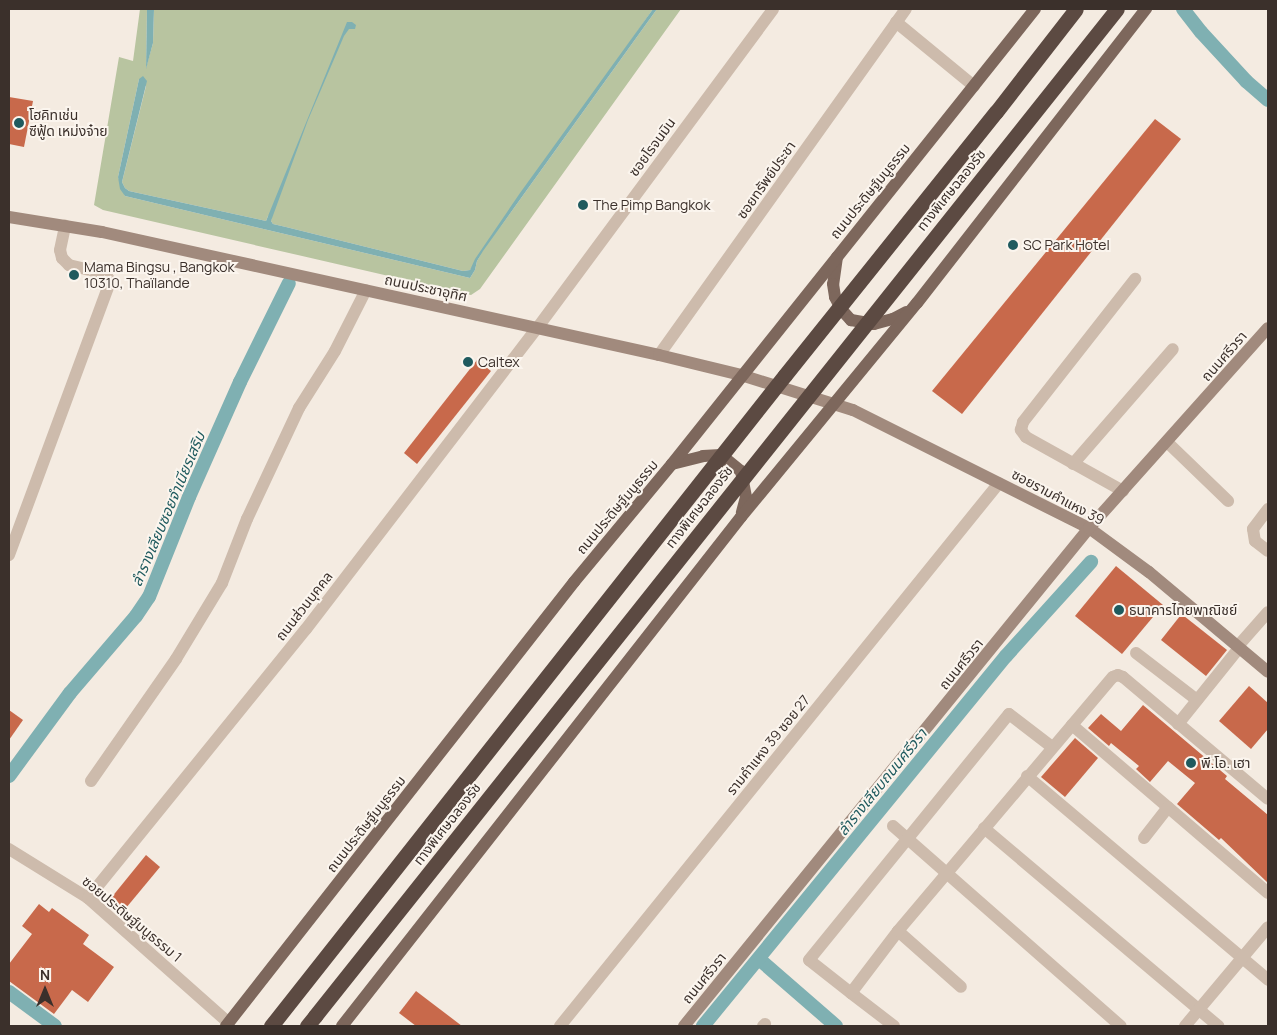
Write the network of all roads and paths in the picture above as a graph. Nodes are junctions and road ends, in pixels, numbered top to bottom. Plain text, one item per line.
1 (773, 9) edge
2 (906, 9) edge
3 (1035, 9) edge
4 (1076, 9) edge
5 (1118, 9) edge
6 (1146, 9) edge
7 (896, 22) junction
8 (974, 86) junction
9 (9, 217) edge
10 (65, 226) junction
11 (838, 255) junction
12 (1135, 279) dead end
13 (366, 290) junction
14 (913, 308) junction
15 (538, 327) junction
16 (1268, 328) edge
17 (1173, 349) dead end
18 (659, 354) junction
19 (741, 375) junction
20 (834, 404) junction
21 (1168, 442) junction
22 (672, 464) junction
23 (1073, 464) junction
24 (999, 483) junction
25 (1123, 491) junction
26 (1228, 501) dead end
27 (1268, 509) edge
28 (741, 517) junction
29 (1089, 528) junction
30 (1268, 551) edge
31 (9, 555) edge
32 (1268, 612) edge
33 (1239, 647) junction
34 (1136, 653) dead end
35 (1268, 672) edge
36 (1197, 700) junction
37 (1178, 724) junction
38 (1072, 725) junction
39 (1052, 747) junction
40 (1027, 776) junction
41 (91, 781) dead end
42 (1268, 799) edge
43 (1168, 807) junction
44 (893, 826) dead end
45 (984, 828) junction
46 (1144, 838) dead end
47 (908, 839) junction
48 (9, 849) edge
49 (948, 873) junction
50 (1268, 893) edge
51 (88, 898) junction
52 (1268, 927) edge
53 (898, 930) junction
54 (1242, 958) junction
55 (1268, 980) edge
56 (961, 987) dead end
57 (851, 993) junction
58 (1199, 1010) junction
59 (228, 1025) edge
60 (272, 1026) edge
61 (307, 1026) edge
62 (342, 1026) edge
63 (560, 1026) edge
64 (684, 1026) edge
65 (894, 1026) edge
66 (1121, 1026) edge
67 (1185, 1026) edge
68 (1218, 1026) edge

1 - 15 street, ซอยโรจนมิน
2 - 7 street, ซอยทรัพย์ประชา
3 - 8 main road, ถนนประดิษฐ์มนูธรรม
4 - 60 highway, ทางพิเศษฉลองรัช, bridge
5 - 61 highway, ทางพิเศษฉลองรัช, bridge
6 - 14 main road
7 - 8 street
7 - 18 street, ซอยทรัพย์ประชา
8 - 11 main road, ถนนประดิษฐ์มนูธรรม
9 - 10 main road, ถนนประชาอุทิศ
10 - 13 main road, ถนนประชาอุทิศ
10 - 31 street
11 - 14 main road
11 - 19 main road, ถนนประดิษฐ์มนูธรรม
12 - 23 street
13 - 15 main road, ถนนประชาอุทิศ
13 - 41 street
14 - 20 main road
15 - 18 main road, ถนนประชาอุทิศ
15 - 51 street, ถนนส่วนบุคคล
16 - 21 main road, ถนนศรีวรา
17 - 23 street
18 - 19 main road, ถนนประชาอุทิศ
19 - 20 main road, ถนนประชาอุทิศ
19 - 22 main road, ถนนประดิษฐ์มนูธรรม
20 - 24 main road, ซอยรามคำแหง 39
20 - 28 main road
21 - 25 main road, ถนนศรีวรา
21 - 26 street
22 - 28 main road
22 - 59 main road, ถนนประดิษฐ์มนูธรรม
23 - 25 street
24 - 29 main road, ซอยรามคำแหง 39
24 - 63 street, รามคำแหง 39 ซอย 27
25 - 29 main road, ถนนศรีวรา
27 - 30 street
28 - 62 main road
29 - 33 main road, ซอยรามคำแหง 39
29 - 64 main road, ถนนศรีวรา
32 - 33 street
33 - 35 main road, ซอยรามคำแหง 39
33 - 36 street
34 - 36 street
36 - 37 street
37 - 38 street
37 - 42 street
38 - 39 street
38 - 43 street
39 - 40 street
39 - 47 street
40 - 45 street
40 - 54 street
43 - 46 street
43 - 50 street
44 - 47 street
45 - 49 street
45 - 58 street
47 - 49 street
47 - 57 street
48 - 51 street, ซอยประดิษฐ์มนูธรรม 1
49 - 53 street
49 - 66 street
51 - 59 street, ซอยประดิษฐ์มนูธรรม 1
52 - 54 street
53 - 56 street
53 - 57 street
54 - 55 street
54 - 58 street
57 - 65 street
58 - 67 street
58 - 68 street

